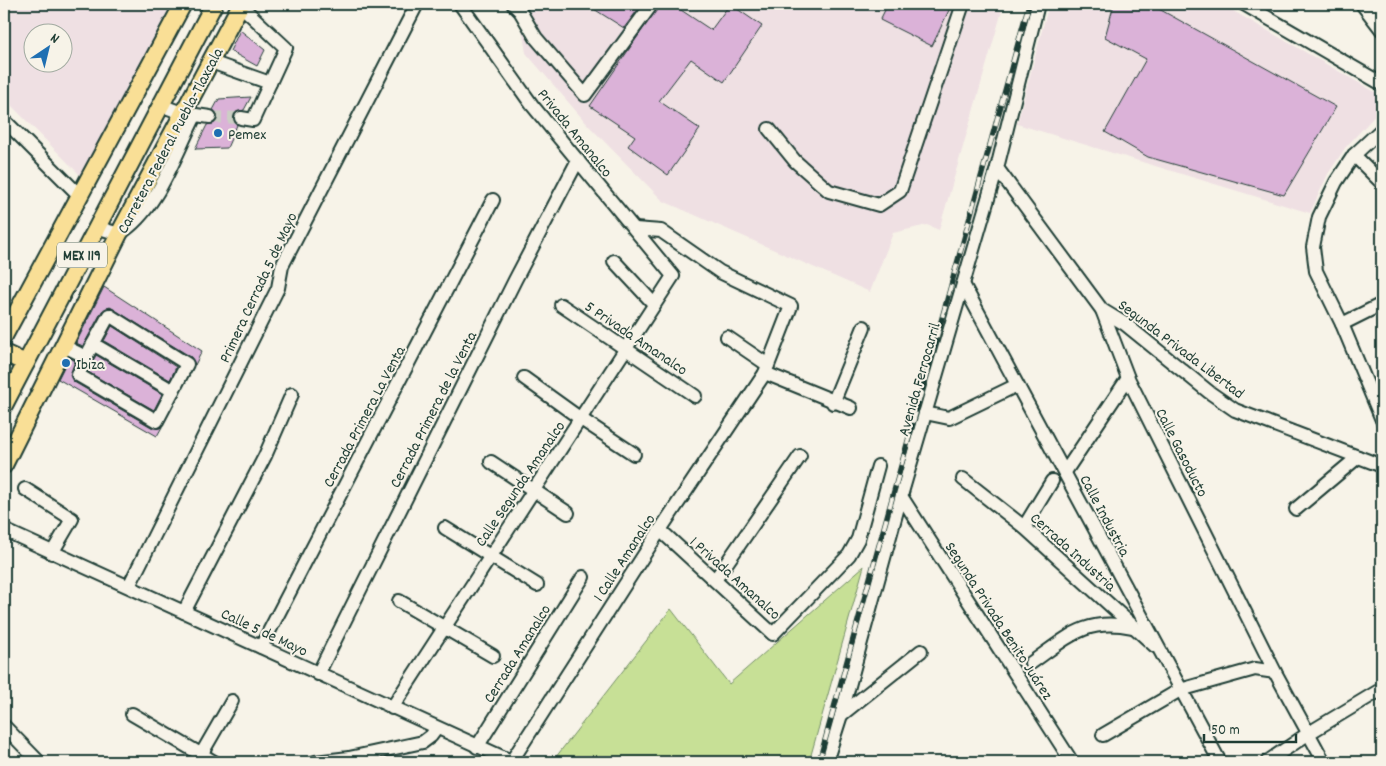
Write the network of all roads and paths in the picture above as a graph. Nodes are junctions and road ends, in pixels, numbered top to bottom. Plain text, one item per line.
1 (183, 4) edge
2 (214, 4) edge
3 (241, 4) edge
4 (416, 4) edge
5 (460, 4) edge
6 (513, 4) edge
7 (652, 4) edge
8 (963, 4) edge
9 (1038, 4) edge
10 (1244, 4) edge
11 (1369, 6) edge
12 (1382, 30) edge
13 (212, 62) junction
14 (270, 83) junction
15 (1382, 84) edge
16 (160, 105) junction
17 (188, 114) junction
18 (210, 117) tunnel mouth
19 (240, 118) tunnel mouth
20 (4, 120) edge
21 (769, 129) dead end
22 (1382, 129) edge
23 (1354, 155) junction
24 (578, 160) junction
25 (997, 168) junction
26 (1382, 183) edge
27 (79, 194) junction
28 (493, 200) dead end
29 (96, 227) junction
30 (635, 229) junction
31 (119, 234) junction
32 (614, 261) dead end
33 (673, 276) joint
34 (962, 284) junction
35 (654, 304) junction
36 (1382, 304) edge
37 (561, 305) dead end
38 (1102, 310) junction
39 (1342, 324) junction
40 (864, 327) dead end
41 (4, 336) edge
42 (727, 337) dead end
43 (93, 344) junction
44 (64, 346) junction
45 (625, 348) junction
46 (4, 353) edge
47 (29, 356) junction
48 (86, 357) junction
49 (56, 361) junction
50 (766, 369) junction
51 (524, 378) dead end
52 (1128, 378) junction
53 (1017, 385) junction
54 (173, 391) junction
55 (292, 394) dead end
56 (695, 396) dead end
57 (833, 403) junction
58 (4, 406) edge
59 (851, 408) dead end
60 (925, 413) junction
61 (581, 419) junction
62 (1382, 420) edge
63 (634, 454) dead end
64 (800, 456) dead end
65 (1358, 457) junction
66 (491, 462) dead end
67 (4, 465) edge
68 (878, 466) dead end
69 (1382, 466) edge
70 (1064, 472) junction
71 (963, 479) dead end
72 (1052, 481) dead end
73 (25, 489) dead end
74 (533, 489) junction
75 (901, 496) junction
76 (1296, 510) dead end
77 (568, 513) dead end
78 (1024, 526) junction
79 (445, 528) dead end
80 (4, 530) edge
81 (660, 530) junction
82 (52, 553) junction
83 (490, 556) junction
84 (583, 577) dead end
85 (715, 580) junction
86 (129, 586) junction
87 (537, 586) dead end
88 (399, 601) dead end
89 (184, 612) junction
90 (444, 627) junction
91 (1132, 627) junction
92 (260, 647) junction
93 (1160, 650) junction
94 (921, 652) dead end
95 (493, 656) dead end
96 (1031, 664) dead end
97 (1275, 672) junction
98 (318, 674) junction
99 (1382, 689) edge
100 (1180, 690) junction
101 (232, 701) dead end
102 (392, 708) junction
103 (132, 714) dead end
104 (841, 715) junction
105 (4, 726) edge
106 (437, 728) junction
107 (1309, 734) junction
108 (1103, 735) dead end
109 (477, 747) junction
110 (202, 753) junction
111 (828, 761) edge
112 (39, 762) edge
113 (214, 762) edge
114 (315, 762) edge
115 (512, 762) edge
116 (1072, 762) edge
117 (1220, 762) edge
118 (1267, 762) edge
119 (1324, 762) edge

1 - 27 main road
2 - 16 main road, Carretera Federal Puebla-Tlaxcala / MEX 119
3 - 13 main road, Carretera Federal Puebla-Tlaxcala
3 - 14 street
4 - 86 street, Primera Cerrada 5 de Mayo
5 - 24 street, Privada Amanalco
6 - 7 street
8 - 21 street
9 - 25 street, Avenida Ferrocarril
10 - 15 street
11 - 12 street
13 - 14 street
13 - 17 main road, Carretera Federal Puebla-Tlaxcala
14 - 19 street
16 - 17 street
16 - 29 main road, Carretera Federal Puebla-Tlaxcala / MEX 119
17 - 18 street
17 - 31 main road, Carretera Federal Puebla-Tlaxcala
20 - 27 street
22 - 23 street
23 - 26 street
23 - 39 street
24 - 30 street, Privada Amanalco
24 - 98 street, Cerrada Primera de la Venta
25 - 34 street, Avenida Ferrocarril
25 - 38 street, Calle Gasoducto
27 - 41 main road
28 - 92 street, Cerrada Primera La Venta
29 - 31 street
29 - 47 main road, Carretera Federal Puebla-Tlaxcala / MEX 119
30 - 33 street, Privada Amanalco
30 - 50 street, 1 Calle Amanalco
31 - 44 main road, Carretera Federal Puebla-Tlaxcala
32 - 35 street
33 - 35 street, Calle Segunda Amanalco
34 - 53 street, Calle Industria
34 - 60 street, Avenida Ferrocarril
35 - 45 street, Calle Segunda Amanalco
36 - 39 street
37 - 45 street, 5 Privada Amanalco
38 - 52 street, Calle Gasoducto
38 - 65 street, Segunda Privada Libertad
39 - 62 street
40 - 57 street
42 - 50 street
43 - 48 street
43 - 54 street
43 - 54 street
44 - 48 street
44 - 49 main road, Carretera Federal Puebla-Tlaxcala
45 - 56 street, 5 Privada Amanalco
45 - 61 street, Calle Segunda Amanalco
46 - 47 main road
47 - 49 main road
47 - 58 main road, Carretera Federal Puebla-Tlaxcala / MEX 119
48 - 54 street
49 - 67 main road, Carretera Federal Puebla-Tlaxcala
50 - 57 street
50 - 81 street, 1 Calle Amanalco
51 - 61 street
52 - 70 street
52 - 97 street, Calle Gasoducto
53 - 60 street
53 - 70 street, Calle Industria
55 - 89 street
57 - 59 street
60 - 75 street, Avenida Ferrocarril
61 - 63 street
61 - 74 street, Calle Segunda Amanalco
64 - 85 street
65 - 69 street, Segunda Privada Libertad
65 - 76 street
66 - 74 street
68 - 85 street, 1 Privada Amanalco
70 - 93 street, Calle Industria
71 - 78 street, Cerrada Industria
72 - 78 street
73 - 82 street
74 - 77 street
74 - 83 street, Calle Segunda Amanalco
75 - 104 street, Avenida Ferrocarril
75 - 116 street, Segunda Privada Benito Juárez
78 - 91 street, Cerrada Industria
79 - 83 street
80 - 82 street, Calle 5 de Mayo
81 - 85 street, 1 Privada Amanalco
81 - 115 street, 1 Calle Amanalco
82 - 86 street, Calle 5 de Mayo
83 - 87 street
83 - 90 street, Calle Segunda Amanalco
84 - 109 street, Cerrada Amanalco
86 - 89 street, Calle 5 de Mayo
88 - 90 street
89 - 92 street, Calle 5 de Mayo
90 - 95 street
90 - 102 street, Calle Segunda Amanalco
91 - 93 street, Cerrada Industria
91 - 96 street
92 - 98 street, Calle 5 de Mayo
93 - 100 street, Calle Industria
94 - 104 street
97 - 100 street
97 - 107 street, Calle Gasoducto
98 - 102 street, Calle 5 de Mayo
99 - 107 street
100 - 108 street
100 - 117 street, Calle Industria
101 - 110 street
102 - 106 street, Calle 5 de Mayo
103 - 110 street
104 - 111 street, Avenida Ferrocarril
105 - 112 street
106 - 109 street, Calle 5 de Mayo
106 - 114 street
107 - 118 street
107 - 119 street, Calle Gasoducto
109 - 115 street, Calle 5 de Mayo
110 - 113 street

